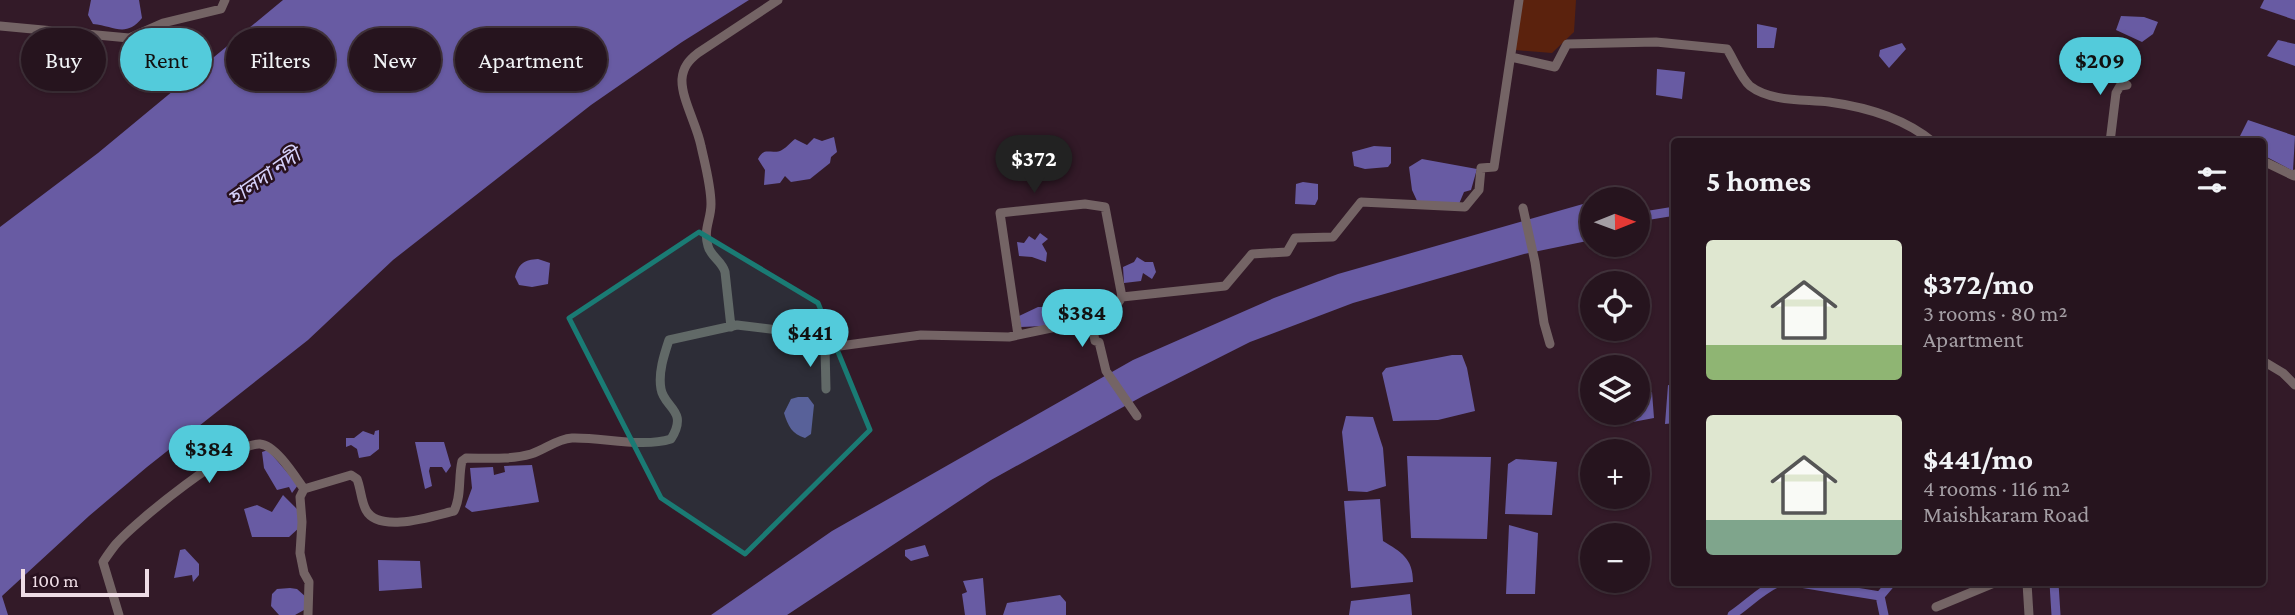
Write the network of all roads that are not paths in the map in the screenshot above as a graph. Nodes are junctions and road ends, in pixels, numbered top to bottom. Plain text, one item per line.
1 (225, 0) edge
2 (778, 0) edge
3 (1519, 0) edge
4 (0, 26) edge
5 (1511, 57) junction
6 (2127, 85) dead end
7 (1928, 138) edge
8 (2110, 138) edge
9 (2266, 162) edge
10 (2295, 174) edge
11 (1522, 208) dead end
12 (1122, 297) junction
13 (1091, 318) junction
14 (731, 327) junction
15 (1018, 335) junction
16 (1550, 344) dead end
17 (825, 348) junction
18 (2266, 363) edge
19 (2295, 384) edge
20 (826, 389) dead end
21 (1137, 416) dead end
22 (304, 489) junction
23 (1987, 586) edge
24 (2027, 586) edge
25 (1936, 607) dead end
26 (119, 615) edge
27 (308, 615) edge
28 (2029, 615) edge

1 - 4 street
2 - 14 street
3 - 5 street
5 - 7 street
5 - 12 street
6 - 8 street
9 - 10 street
11 - 16 street
12 - 13 street
12 - 15 street
13 - 15 street
13 - 21 street
14 - 17 street
14 - 22 street
15 - 17 street
17 - 20 street
18 - 19 street
22 - 26 street
22 - 27 street
23 - 25 street
24 - 28 street

